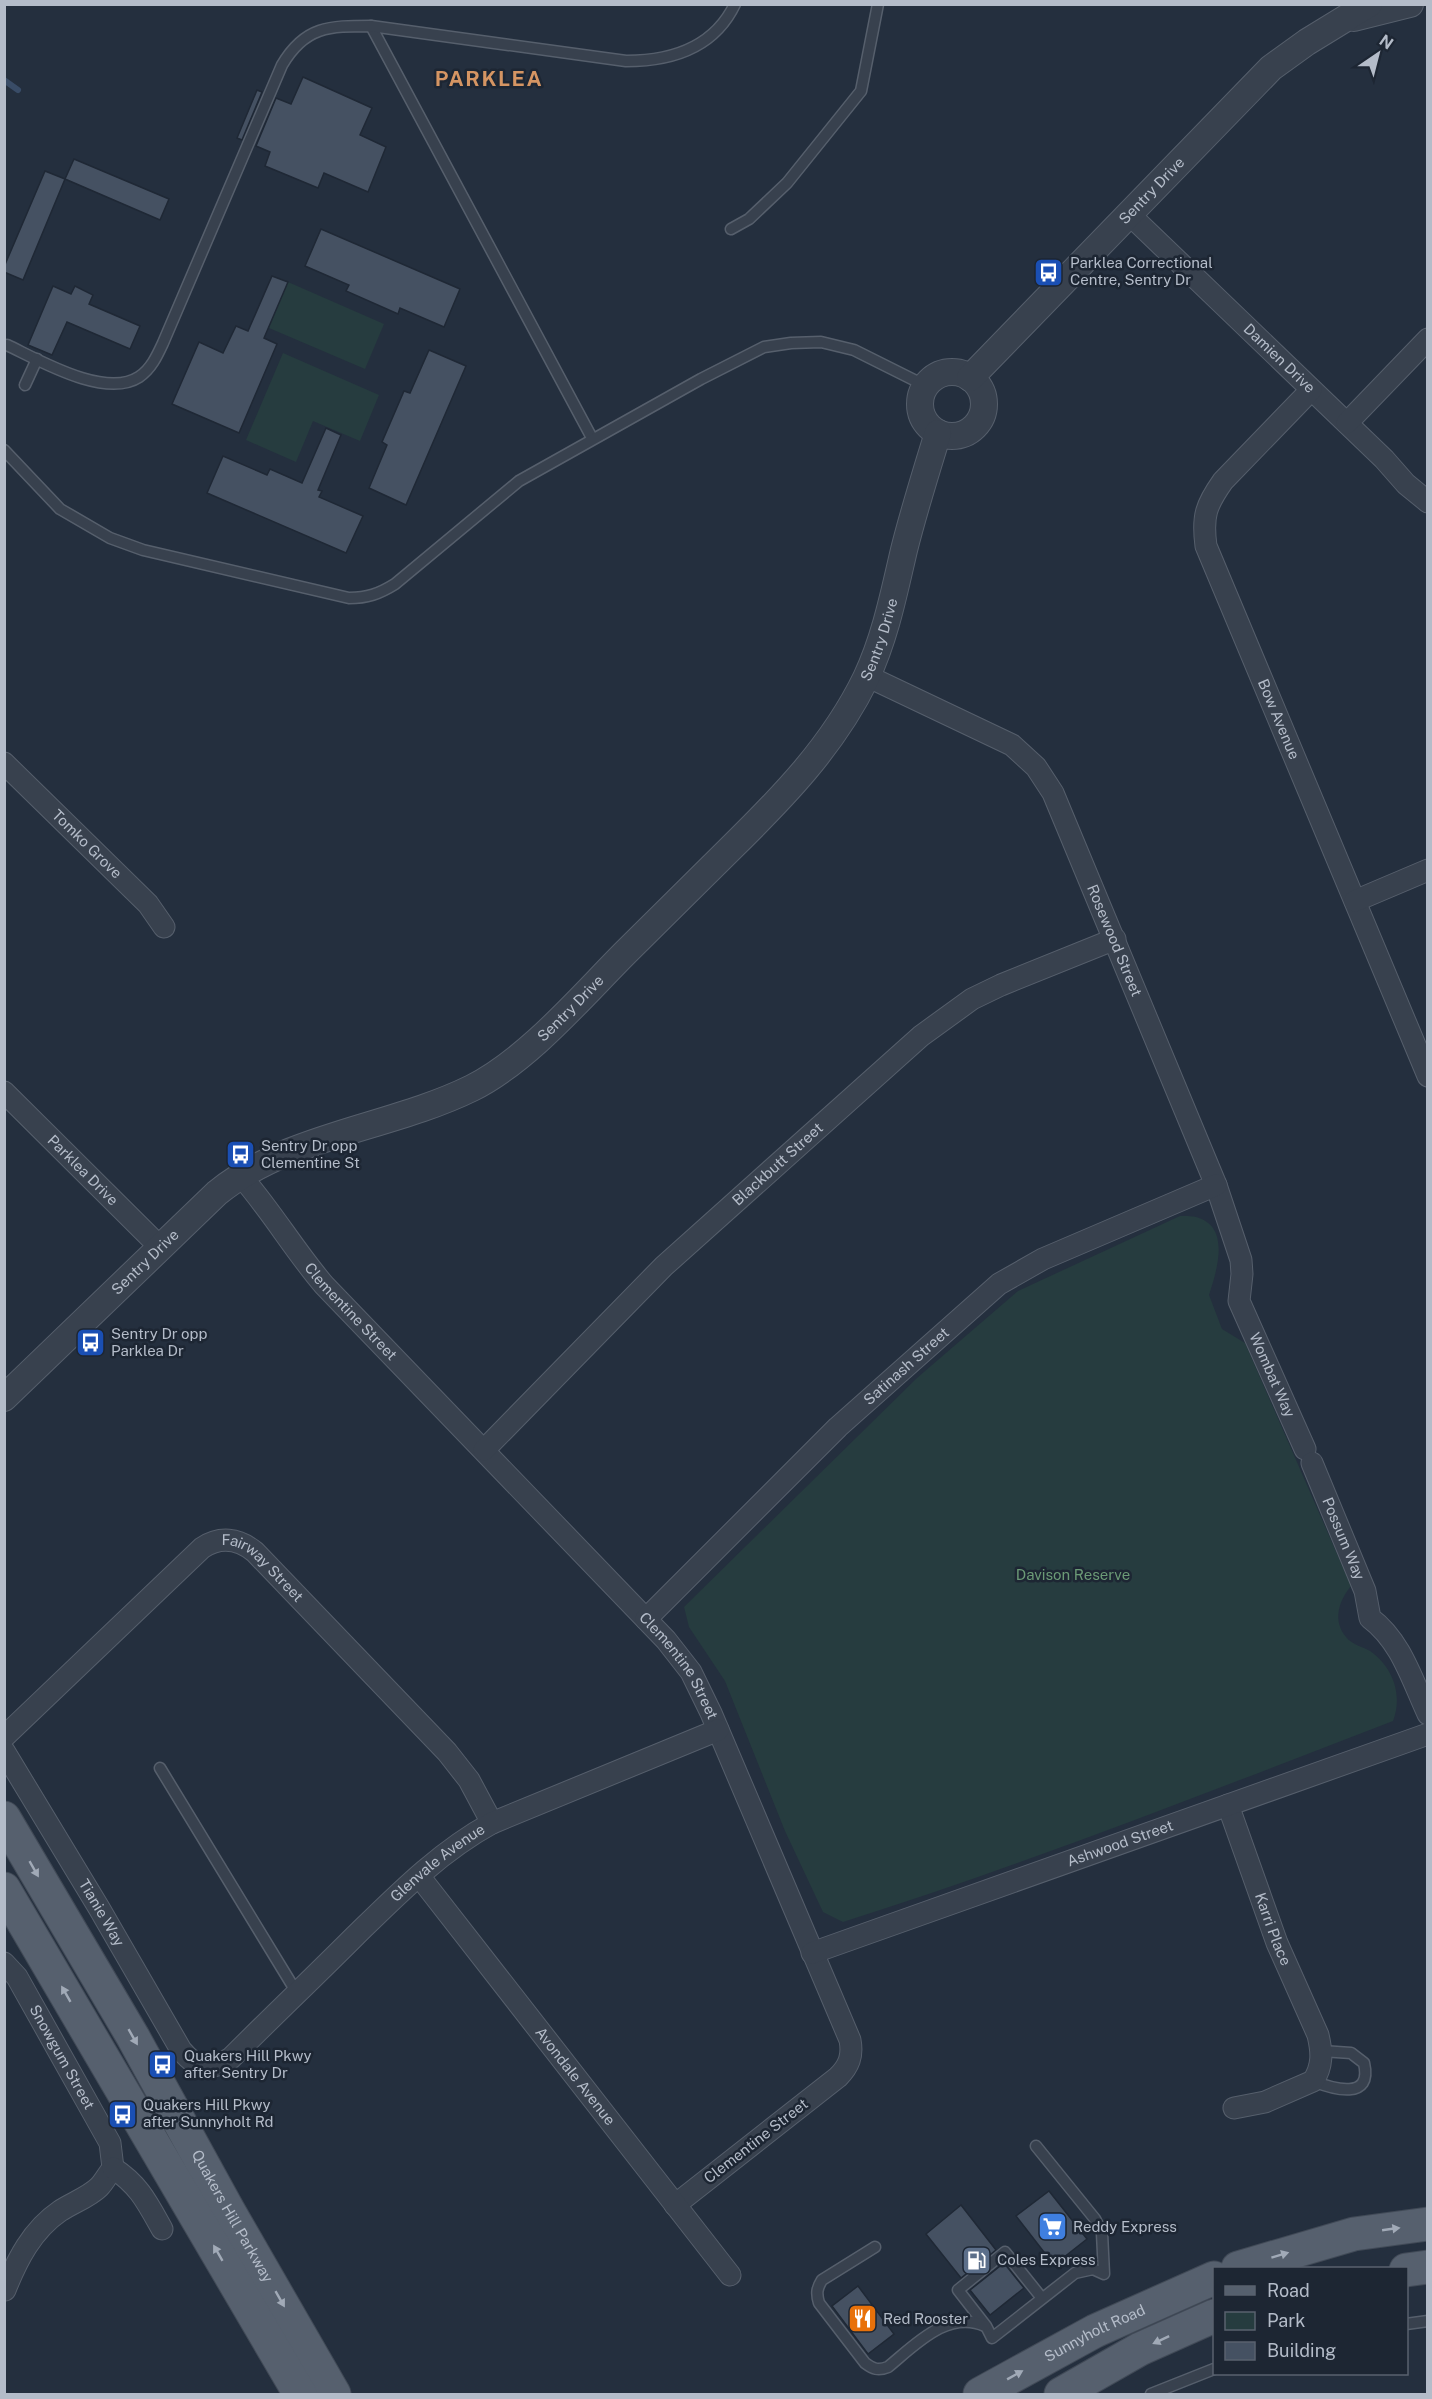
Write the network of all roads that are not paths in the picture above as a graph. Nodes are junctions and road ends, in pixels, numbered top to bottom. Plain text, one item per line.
1 (735, 4) edge
2 (878, 4) edge
3 (1369, 4) edge
4 (1410, 4) edge
5 (1345, 20) junction
6 (371, 26) junction
7 (1130, 215) junction
8 (731, 229) dead end
9 (1428, 339) edge
10 (7, 345) dead end
11 (37, 358) junction
12 (970, 378) junction
13 (25, 385) dead end
14 (926, 386) junction
15 (1311, 390) junction
16 (1347, 423) junction
17 (938, 433) junction
18 (592, 438) junction
19 (4, 450) edge
20 (1428, 502) edge
21 (867, 676) junction
22 (4, 763) edge
23 (1428, 870) edge
24 (1355, 901) junction
25 (164, 927) dead end
26 (1114, 939) junction
27 (1428, 1076) edge
28 (4, 1092) edge
29 (240, 1175) junction
30 (1216, 1185) junction
31 (161, 1248) junction
32 (1239, 1301) joint
33 (4, 1398) edge
34 (484, 1450) junction
35 (1309, 1456) joint
36 (646, 1619) junction
37 (1428, 1714) edge
38 (718, 1730) junction
39 (1428, 1734) edge
40 (4, 1737) edge
41 (4, 1751) edge
42 (160, 1768) dead end
43 (1228, 1805) junction
44 (4, 1818) edge
45 (492, 1823) junction
46 (419, 1876) junction
47 (4, 1888) edge
48 (812, 1953) junction
49 (4, 1963) edge
50 (297, 1993) junction
51 (1322, 2051) junction
52 (204, 2068) joint
53 (1313, 2081) junction
54 (1234, 2108) dead end
55 (1036, 2146) dead end
56 (113, 2168) junction
57 (675, 2205) junction
58 (1428, 2224) edge
59 (162, 2229) dead end
60 (875, 2247) dead end
61 (1241, 2267) edge
62 (1428, 2267) edge
63 (1408, 2270) edge
64 (730, 2276) dead end
65 (1213, 2279) edge
66 (5, 2290) edge
67 (1041, 2297) junction
68 (1213, 2317) edge
69 (1428, 2321) edge
70 (1408, 2324) edge
71 (986, 2326) junction
72 (1213, 2370) edge
73 (325, 2393) edge
74 (980, 2394) edge
75 (1061, 2394) edge
76 (1151, 2394) edge

1 - 6 lane
2 - 8 lane
3 - 5 street, Sentry Drive
4 - 5 street, Sentry Drive
5 - 7 street, Sentry Drive
6 - 11 lane
6 - 18 lane
7 - 12 street, Sentry Drive
7 - 15 street, Damien Drive
9 - 16 street
10 - 11 lane
11 - 13 lane
12 - 14 street
12 - 17 street
14 - 17 street
14 - 18 lane
15 - 16 street, Damien Drive
15 - 24 street, Bow Avenue
16 - 20 street, Damien Drive
17 - 21 street, Sentry Drive
18 - 19 lane
21 - 26 street, Rosewood Street
21 - 29 street, Sentry Drive
22 - 25 street, Tomko Grove
23 - 24 street
24 - 27 street, Bow Avenue
26 - 30 street, Rosewood Street
26 - 34 street, Blackbutt Street
28 - 31 street, Parklea Drive
29 - 31 street, Sentry Drive
29 - 34 street, Clementine Street
30 - 32 street, Rosewood Street
30 - 36 street, Satinash Street
31 - 33 street, Sentry Drive
32 - 35 street, Wombat Way
34 - 36 street, Clementine Street
35 - 37 street, Possum Way
36 - 38 street, Clementine Street
38 - 45 street, Glenvale Avenue
38 - 48 street, Clementine Street
39 - 43 street, Ashwood Street
40 - 45 street, Fairway Street
41 - 52 street, Tianie Way
42 - 50 lane
43 - 48 street, Ashwood Street
43 - 51 street, Karri Place
44 -> 73 main road, Quakers Hill Parkway
45 - 46 street, Glenvale Avenue
46 - 50 street, Glenvale Avenue
46 - 57 street, Avondale Avenue
73 -> 47 main road, Quakers Hill Parkway
48 - 57 street, Clementine Street
49 - 56 street, Snowgum Street
50 - 52 street, Glenvale Avenue
51 - 53 street
51 - 53 lane
53 - 54 street
55 - 67 lane
56 - 59 street
56 - 66 street
57 - 64 street, Avondale Avenue
61 -> 58 main road
60 - 71 lane
62 - 63 main road
74 -> 65 main road, Sunnyholt Road
67 - 71 lane
67 - 71 lane
68 -> 75 main road
69 - 70 lane
72 - 76 lane

